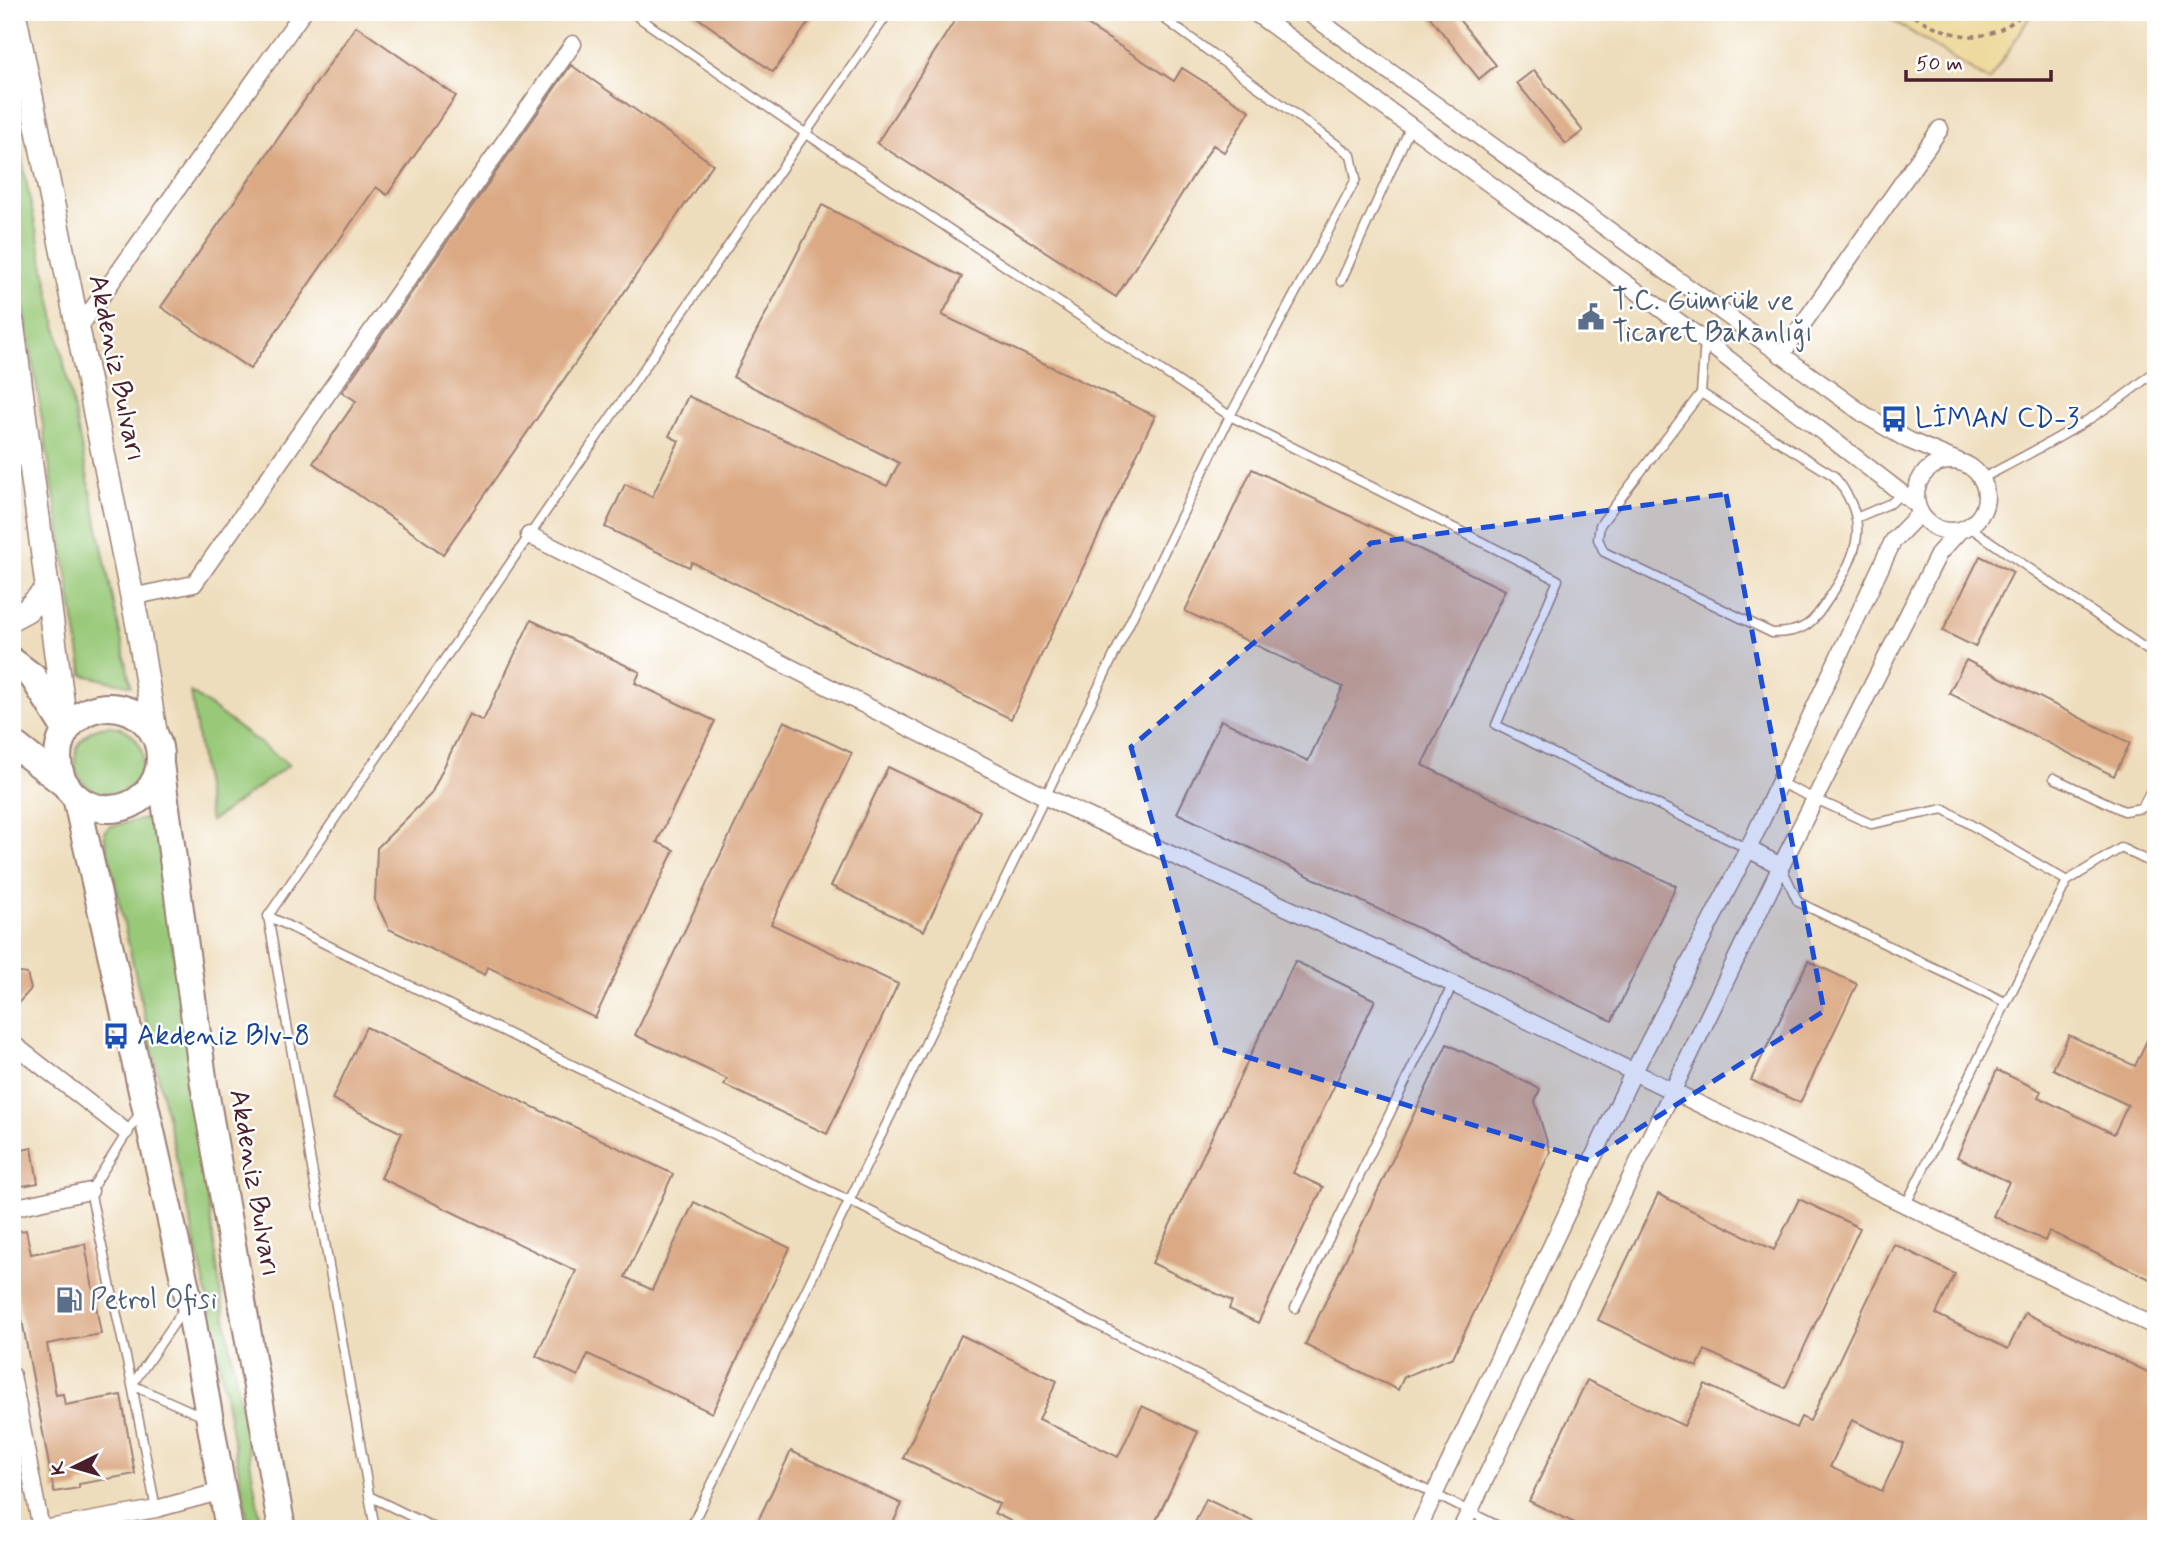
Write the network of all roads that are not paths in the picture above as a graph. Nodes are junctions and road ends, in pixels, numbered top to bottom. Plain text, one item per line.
1 (14, 12) edge
2 (303, 12) edge
3 (631, 12) edge
4 (889, 12) edge
5 (1156, 12) edge
6 (1254, 12) edge
7 (1307, 12) edge
8 (573, 44) dead end
9 (1410, 126) junction
10 (1940, 129) dead end
11 (805, 133) junction
12 (1341, 281) dead end
13 (12, 322) edge
14 (76, 332) junction
15 (1705, 341) junction
16 (1781, 355) junction
17 (2156, 370) edge
18 (1701, 393) junction
19 (1230, 416) junction
20 (1960, 462) junction
21 (1981, 479) junction
22 (1902, 494) junction
23 (1918, 509) junction
24 (1856, 518) junction
25 (1964, 528) junction
26 (529, 535) junction
27 (48, 588) junction
28 (131, 597) junction
29 (12, 618) edge
30 (2156, 656) edge
31 (12, 661) edge
32 (66, 730) junction
33 (156, 737) junction
34 (12, 743) edge
35 (160, 764) junction
36 (2054, 778) dead end
37 (2156, 780) edge
38 (1780, 783) junction
39 (71, 792) junction
40 (1046, 797) junction
41 (1816, 799) junction
42 (1748, 849) junction
43 (2156, 865) edge
44 (1781, 866) junction
45 (2067, 881) junction
46 (268, 916) junction
47 (1453, 984) junction
48 (2005, 1002) junction
49 (12, 1042) edge
50 (1633, 1073) junction
51 (1672, 1093) junction
52 (147, 1103) junction
53 (125, 1131) junction
54 (90, 1191) junction
55 (848, 1200) junction
56 (1905, 1206) junction
57 (12, 1208) edge
58 (190, 1301) junction
59 (1295, 1308) dead end
60 (2156, 1327) edge
61 (12, 1374) edge
62 (132, 1385) junction
63 (209, 1419) junction
64 (222, 1491) junction
65 (1435, 1494) junction
66 (369, 1496) junction
67 (156, 1509) junction
68 (1469, 1512) junction
69 (42, 1529) edge
70 (229, 1529) edge
71 (282, 1529) edge
72 (375, 1529) edge
73 (437, 1529) edge
74 (690, 1529) edge
75 (1418, 1529) edge
76 (1461, 1529) edge
77 (1504, 1529) edge

1 - 14 main road, Akdeniz Bulvarı
2 - 14 street
3 - 11 lane
4 - 11 lane
5 - 19 lane
6 - 9 street
7 - 16 street
8 - 28 street
9 - 12 lane
9 - 15 street
10 - 16 street
11 - 19 lane
11 - 26 lane
13 - 27 main road
14 - 28 main road, Akdeniz Bulvarı
15 - 18 lane
15 - 22 street
16 - 20 street
17 - 21 lane
18 - 24 lane
18 - 24 lane
19 - 40 lane
19 - 42 lane
20 - 21 street
20 - 23 street
21 - 25 street
22 - 23 street
22 - 24 lane
23 - 25 street
23 - 38 street
25 - 30 lane
25 - 41 street
26 - 40 street
26 - 46 lane
27 - 29 main road
27 - 32 main road
28 - 33 main road, Akdeniz Bulvarı
31 - 32 main road
32 - 33 main road
32 - 39 main road
33 - 35 main road
34 - 39 main road
35 - 39 main road
35 - 71 main road, Akdeniz Bulvarı
36 - 37 lane
38 - 41 lane
38 - 42 street
39 - 52 main road
40 - 47 street
40 - 55 lane
41 - 44 street
41 - 45 lane
42 - 44 street
42 - 50 street
43 - 45 lane
44 - 48 lane
44 - 51 street
45 - 48 lane
46 - 55 lane
46 - 66 lane
47 - 50 street
47 - 59 lane
48 - 56 lane
49 - 53 street
50 - 51 street
50 - 65 street
51 - 56 street
51 - 68 street
52 - 53 lane
52 - 58 main road
53 - 54 lane
54 - 57 street
54 - 62 lane
55 - 65 lane
55 - 74 lane
56 - 60 street
58 - 62 lane
58 - 63 main road
61 - 69 street
62 - 63 lane
62 - 67 lane
63 - 64 main road
64 - 67 street
64 - 70 main road
65 - 68 lane
65 - 75 street
66 - 72 lane
66 - 73 lane
67 - 69 street
68 - 76 street
68 - 77 lane

